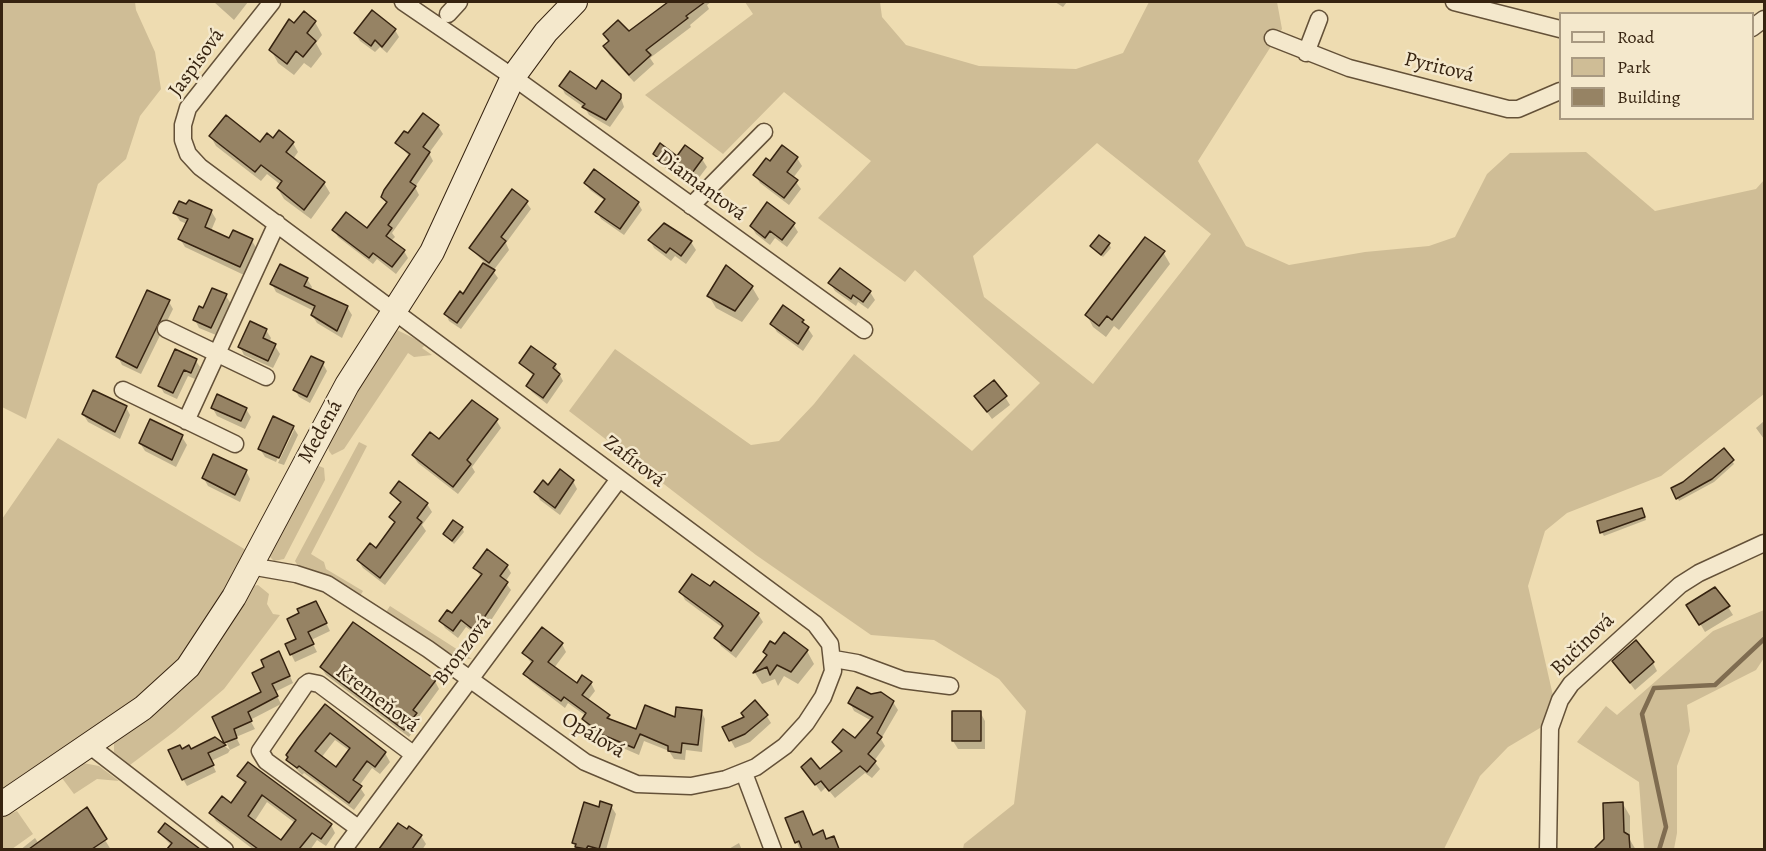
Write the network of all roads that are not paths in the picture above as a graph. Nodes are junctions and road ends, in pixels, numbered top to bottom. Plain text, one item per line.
1 (272, 2) edge
2 (403, 2) edge
3 (575, 2) edge
4 (1454, 2) edge
5 (1319, 19) dead end
6 (1559, 29) edge
7 (1273, 38) dead end
8 (1306, 53) junction
9 (513, 77) junction
10 (1559, 91) edge
11 (764, 132) dead end
12 (691, 206) junction
13 (277, 223) junction
14 (394, 311) junction
15 (166, 329) dead end
16 (864, 330) dead end
17 (218, 354) junction
18 (266, 377) dead end
19 (123, 390) dead end
20 (186, 420) junction
21 (235, 444) dead end
22 (619, 479) junction
23 (1764, 543) edge
24 (250, 566) junction
25 (834, 659) junction
26 (471, 678) junction
27 (950, 686) dead end
28 (89, 745) junction
29 (413, 754) junction
30 (744, 773) junction
31 (2, 804) edge
32 (358, 828) junction
33 (225, 849) edge
34 (343, 849) edge
35 (773, 849) edge
36 (1548, 849) edge

1 - 13 street, Jaspisová
2 - 9 street
3 - 9 street, Medená
4 - 6 street
5 - 8 street
7 - 8 street, Pyritová
8 - 10 street, Pyritová
9 - 12 street, Diamantová
9 - 14 street, Medená
11 - 12 street
12 - 16 street, Diamantová
13 - 14 street, Jaspisová
13 - 17 street
14 - 22 street, Zafírová
14 - 24 street, Medená
15 - 17 street
17 - 18 street
17 - 20 street
19 - 20 street
20 - 21 street
22 - 25 street, Zafírová
22 - 26 street, Bronzová
23 - 36 street, Bučinová
24 - 26 street
24 - 28 street, Medená
25 - 27 street
25 - 30 street, Opálová
26 - 29 street, Bronzová
26 - 30 street, Opálová
28 - 31 street, Medená
28 - 33 street
29 - 32 street, Bronzová
29 - 32 street, Kremeňová
30 - 35 street
32 - 34 street, Bronzová

